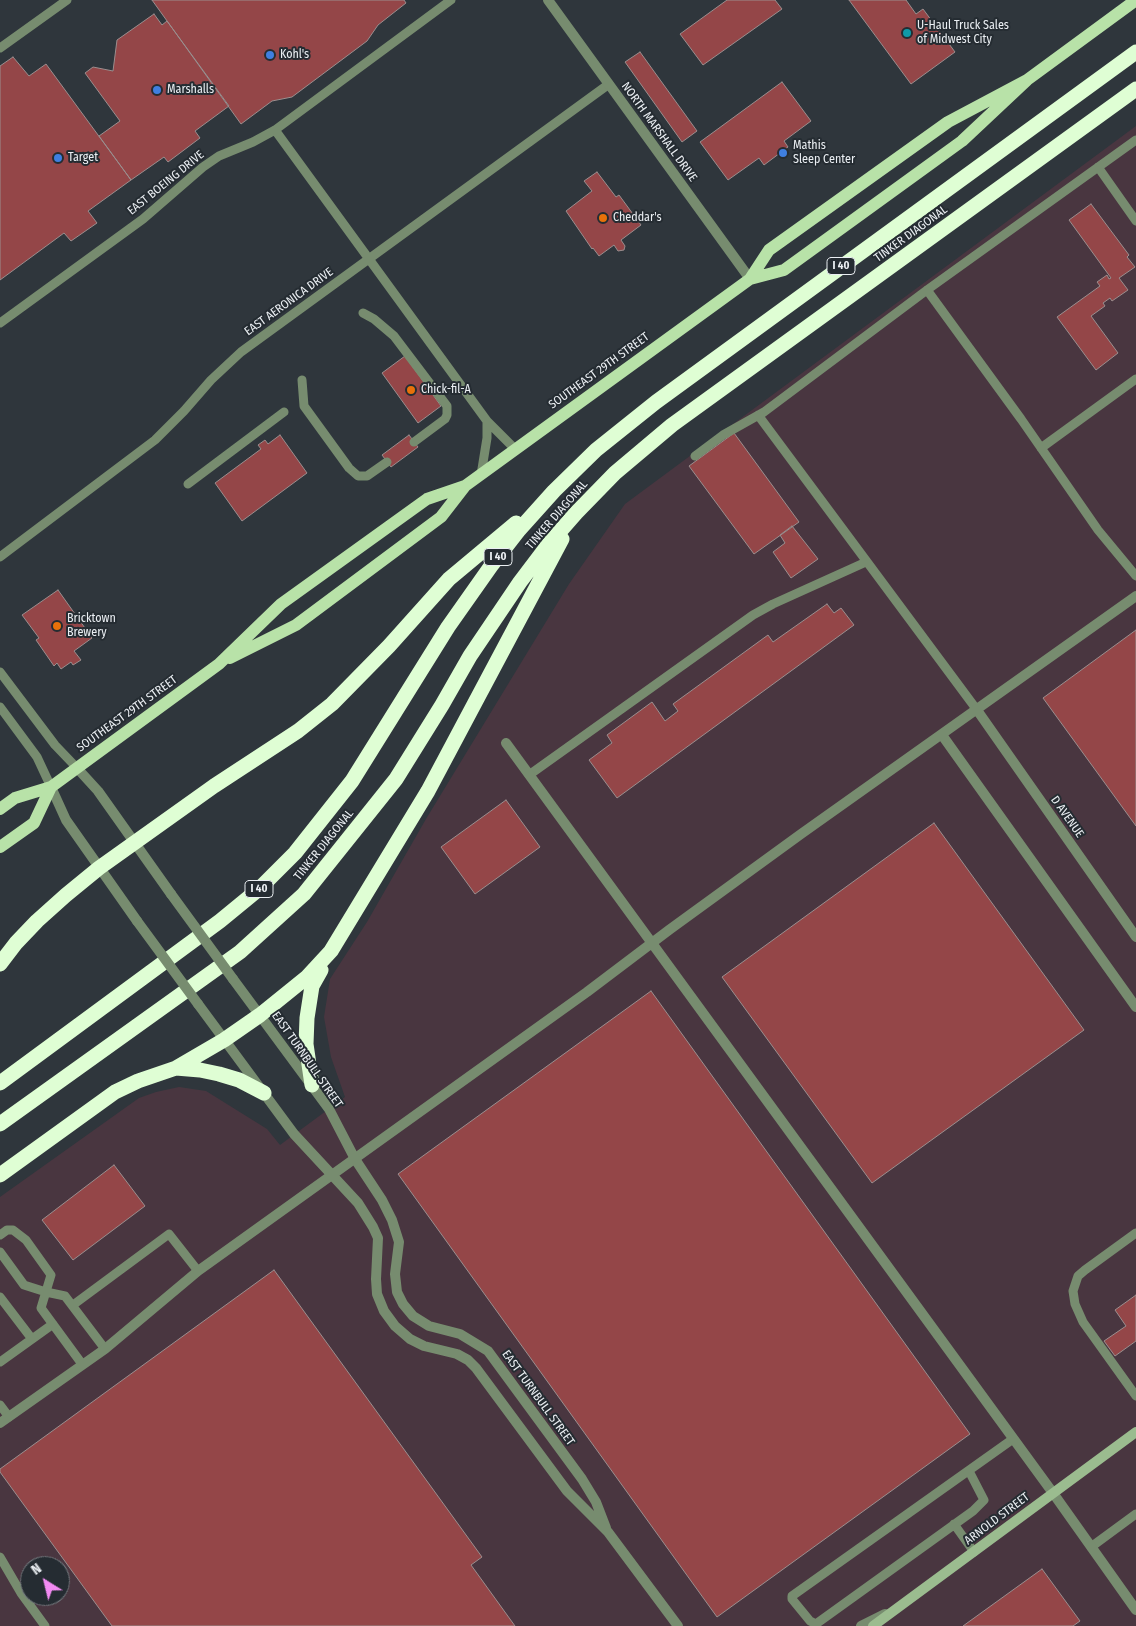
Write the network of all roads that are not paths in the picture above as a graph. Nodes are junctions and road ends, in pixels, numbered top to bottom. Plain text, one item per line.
1 (67, 0) edge
2 (451, 0) edge
3 (548, 0) edge
4 (1136, 0) edge
5 (0, 48) edge
6 (1136, 52) edge
7 (1026, 80) junction
8 (609, 84) junction
9 (1136, 89) edge
10 (275, 130) junction
11 (1136, 140) edge
12 (1098, 167) junction
13 (1136, 221) edge
14 (369, 258) junction
15 (750, 279) junction
16 (926, 290) junction
17 (363, 313) dead end
18 (0, 323) edge
19 (1136, 379) edge
20 (302, 380) dead end
21 (284, 412) dead end
22 (758, 415) junction
23 (487, 421) junction
24 (414, 442) dead end
25 (1041, 448) junction
26 (515, 450) junction
27 (695, 456) dead end
28 (387, 462) dead end
29 (481, 475) junction
30 (188, 484) dead end
31 (466, 486) junction
32 (554, 491) junction
33 (576, 513) junction
34 (0, 557) edge
35 (866, 562) junction
36 (1136, 576) edge
37 (1136, 596) edge
38 (219, 664) junction
39 (0, 672) edge
40 (0, 707) edge
41 (977, 710) junction
42 (942, 735) junction
43 (506, 743) dead end
44 (77, 768) junction
45 (529, 776) junction
46 (51, 787) junction
47 (0, 809) edge
48 (135, 843) junction
49 (0, 847) edge
50 (99, 868) junction
51 (1136, 937) edge
52 (651, 944) junction
53 (331, 951) junction
54 (0, 964) edge
55 (1136, 1007) edge
56 (260, 1015) junction
57 (224, 1040) junction
58 (176, 1068) junction
59 (0, 1083) edge
60 (312, 1085) junction
61 (264, 1093) junction
62 (0, 1124) edge
63 (355, 1159) junction
64 (0, 1175) edge
65 (332, 1175) junction
66 (1136, 1234) edge
67 (0, 1235) edge
68 (0, 1252) edge
69 (198, 1271) junction
70 (46, 1292) junction
71 (0, 1297) edge
72 (73, 1305) junction
73 (53, 1324) junction
74 (32, 1339) junction
75 (105, 1349) junction
76 (0, 1362) edge
77 (82, 1364) junction
78 (1136, 1396) edge
79 (0, 1406) edge
80 (4, 1420) edge
81 (1136, 1432) edge
82 (1013, 1439) junction
83 (968, 1471) junction
84 (1053, 1493) junction
85 (1136, 1514) edge
86 (954, 1524) junction
87 (608, 1532) junction
88 (1091, 1547) junction
89 (974, 1552) junction
90 (0, 1556) edge
91 (903, 1604) junction
92 (1136, 1610) edge
93 (45, 1626) edge
94 (678, 1626) edge
95 (861, 1626) edge
96 (873, 1626) edge

1 - 5 lane
2 - 10 lane, EAST BOEING DRIVE
3 - 8 street, NORTH MARSHALL DRIVE
4 - 7 main road, SOUTHEAST 29TH STREET
6 - 32 highway, TINKER DIAGONAL / I 40
7 - 15 main road, SOUTHEAST 29TH STREET
7 - 15 main road, SOUTHEAST 29TH STREET
8 - 14 lane, EAST AERONICA DRIVE
8 - 15 street, NORTH MARSHALL DRIVE
9 - 33 highway, TINKER DIAGONAL / I 40
10 - 14 lane
10 - 18 lane, EAST BOEING DRIVE
11 - 12 lane
12 - 13 lane
12 - 16 lane
14 - 23 lane
14 - 34 lane, EAST AERONICA DRIVE
15 - 26 main road, SOUTHEAST 29TH STREET
16 - 22 lane
16 - 25 lane
17 - 24 lane
19 - 25 lane
20 - 28 lane
21 - 30 lane
22 - 27 lane
22 - 35 lane
23 - 26 lane
23 - 29 lane
25 - 36 lane
26 - 29 main road, SOUTHEAST 29TH STREET
29 - 31 main road, SOUTHEAST 29TH STREET
31 - 38 main road, SOUTHEAST 29TH STREET
31 - 38 main road, SOUTHEAST 29TH STREET
32 - 48 highway
32 - 59 highway, TINKER DIAGONAL / I 40
33 - 53 highway
33 - 62 highway, TINKER DIAGONAL / I 40
35 - 41 lane
35 - 45 lane
37 - 41 street
38 - 44 main road, SOUTHEAST 29TH STREET
39 - 44 lane, EAST TURNBULL STREET
40 - 46 lane, EAST TURNBULL STREET
41 - 42 street
41 - 51 street, D AVENUE
42 - 52 street
42 - 55 street
43 - 45 street
44 - 46 main road, SOUTHEAST 29TH STREET
44 - 48 street, EAST TURNBULL STREET
45 - 52 street
46 - 47 main road, SOUTHEAST 29TH STREET
46 - 49 main road, SOUTHEAST 29TH STREET
46 - 50 street, EAST TURNBULL STREET
48 - 50 highway
48 - 56 street, EAST TURNBULL STREET, bridge
50 - 54 highway
50 - 57 street, EAST TURNBULL STREET, bridge
52 - 63 street
52 - 82 street
53 - 56 highway
53 - 60 highway
56 - 57 highway
56 - 60 street, EAST TURNBULL STREET
57 - 58 highway
57 - 61 street, EAST TURNBULL STREET
58 - 61 highway
58 - 64 highway
60 - 63 street, EAST TURNBULL STREET
61 - 65 street, EAST TURNBULL STREET
63 - 65 street
63 - 87 street, EAST TURNBULL STREET
65 - 69 street
65 - 87 street, EAST TURNBULL STREET
66 - 78 lane
67 - 70 lane
68 - 70 lane
69 - 72 lane
69 - 75 street
70 - 72 lane
70 - 73 lane
71 - 74 lane
72 - 75 lane
73 - 74 lane
73 - 77 lane
74 - 76 lane
75 - 77 street
77 - 80 street
79 - 80 lane
81 - 84 main road, ARNOLD STREET
82 - 83 lane
82 - 84 street
83 - 86 lane
83 - 86 lane
84 - 88 street
84 - 89 main road, ARNOLD STREET
85 - 88 lane
86 - 89 lane
87 - 94 street, EAST TURNBULL STREET
88 - 92 street
89 - 91 main road, ARNOLD STREET
90 - 93 lane
91 - 95 street
91 - 96 main road, ARNOLD STREET

